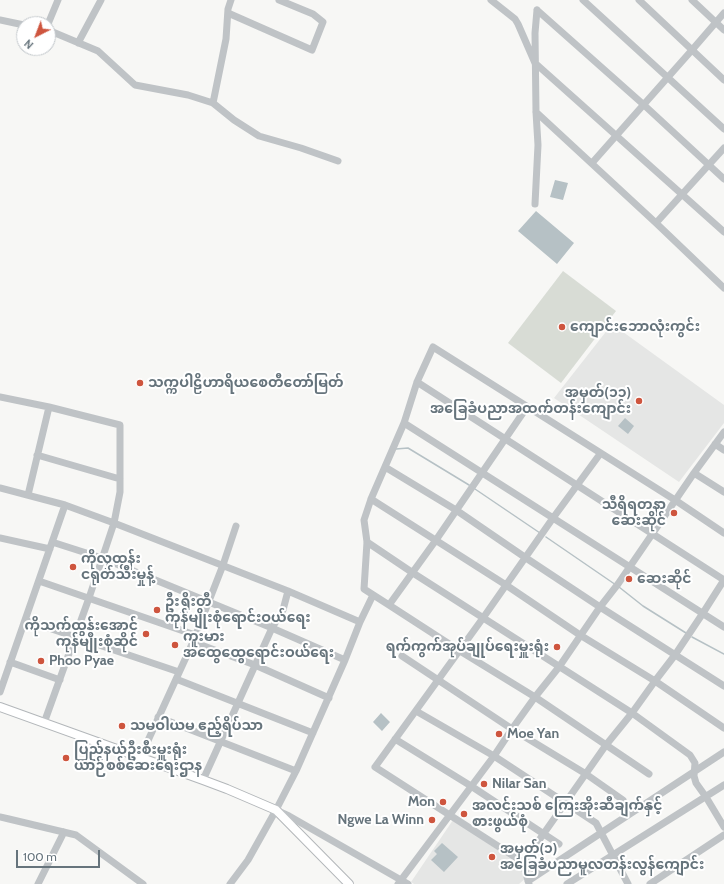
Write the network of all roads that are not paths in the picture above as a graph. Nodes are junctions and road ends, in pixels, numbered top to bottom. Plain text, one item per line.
1 (58, 0) edge
2 (101, 0) edge
3 (231, 0) edge
4 (280, 0) edge
5 (491, 0) edge
6 (583, 0) edge
7 (639, 0) edge
8 (692, 0) edge
9 (228, 13) junction
10 (724, 13) edge
11 (51, 16) edge
12 (0, 20) edge
13 (16, 23) edge
14 (716, 23) junction
15 (724, 30) edge
16 (56, 33) edge
17 (78, 43) junction
18 (692, 50) junction
19 (535, 63) junction
20 (668, 78) junction
21 (724, 80) edge
22 (213, 103) junction
23 (644, 104) junction
24 (536, 112) junction
25 (724, 129) edge
26 (616, 135) junction
27 (724, 148) edge
28 (338, 161) dead end
29 (592, 163) junction
30 (709, 164) junction
31 (724, 179) edge
32 (682, 194) junction
33 (535, 204) dead end
34 (656, 223) junction
35 (724, 232) edge
36 (722, 283) edge
37 (417, 382) junction
38 (0, 397) edge
39 (50, 407) junction
40 (527, 407) junction
41 (404, 423) junction
42 (724, 432) edge
43 (505, 439) junction
44 (715, 444) junction
45 (724, 450) edge
46 (600, 454) junction
47 (37, 455) junction
48 (384, 467) junction
49 (482, 472) junction
50 (694, 472) junction
51 (120, 479) junction
52 (578, 485) junction
53 (0, 488) edge
54 (724, 492) edge
55 (28, 495) junction
56 (371, 499) junction
57 (674, 500) junction
58 (65, 505) junction
59 (456, 510) junction
60 (553, 518) junction
61 (114, 523) junction
62 (236, 526) dead end
63 (652, 533) junction
64 (724, 533) edge
65 (0, 538) edge
66 (436, 540) junction
67 (367, 542) junction
68 (51, 545) junction
69 (102, 558) junction
70 (526, 558) junction
71 (223, 565) junction
72 (629, 567) junction
73 (413, 573) junction
74 (724, 580) edge
75 (39, 581) junction
76 (506, 585) junction
77 (288, 590) junction
78 (373, 595) junction
79 (89, 598) junction
80 (208, 602) junction
81 (386, 603) junction
82 (368, 604) junction
83 (600, 607) junction
84 (703, 613) junction
85 (483, 618) junction
86 (25, 620) junction
87 (360, 622) junction
88 (724, 627) edge
89 (272, 628) junction
90 (74, 636) junction
91 (580, 636) junction
92 (194, 639) junction
93 (460, 651) junction
94 (675, 655) junction
95 (402, 656) dead end
96 (345, 660) junction
97 (10, 662) junction
98 (255, 665) junction
99 (559, 667) junction
100 (178, 676) junction
101 (60, 680) junction
102 (438, 680) junction
103 (655, 681) junction
104 (724, 686) edge
105 (0, 692) edge
106 (535, 697) junction
107 (329, 698) junction
108 (238, 704) junction
109 (0, 707) edge
110 (416, 711) junction
111 (632, 713) junction
112 (158, 717) junction
113 (44, 723) junction
114 (724, 728) edge
115 (512, 729) junction
116 (313, 733) junction
117 (395, 740) junction
118 (221, 742) junction
119 (606, 745) junction
120 (724, 752) edge
121 (494, 756) junction
122 (140, 758) junction
123 (296, 771) junction
124 (694, 771) junction
125 (586, 774) junction
126 (649, 774) dead end
127 (203, 780) junction
128 (724, 785) edge
129 (471, 786) junction
130 (706, 797) junction
131 (623, 800) dead end
132 (565, 803) junction
133 (276, 810) junction
134 (449, 814) junction
135 (0, 817) edge
136 (724, 827) edge
137 (64, 832) junction
138 (601, 833) junction
139 (543, 834) junction
140 (724, 835) edge
141 (559, 844) dead end
142 (612, 856) junction
143 (523, 863) junction
144 (532, 868) dead end
145 (399, 882) edge
146 (528, 882) edge
147 (41, 883) edge
148 (143, 884) edge
149 (230, 884) edge
150 (349, 884) edge
151 (408, 884) edge
152 (567, 884) edge
153 (628, 884) edge
154 (650, 884) edge

1 - 11 street
2 - 17 street
3 - 9 street
4 - 9 street
5 - 19 street
6 - 20 street
7 - 18 street
8 - 14 street
9 - 22 street
10 - 14 street
12 - 13 street
14 - 15 street
14 - 18 street
16 - 17 street
17 - 22 street
18 - 20 street
18 - 21 street
19 - 23 street
19 - 24 street
19 - 26 street
20 - 23 street
20 - 25 street
22 - 28 street
23 - 26 street
23 - 30 street
24 - 29 street
24 - 33 street
26 - 29 street
26 - 32 street
27 - 30 street
29 - 34 street
30 - 31 street
30 - 32 street
32 - 34 street
32 - 35 street
34 - 36 street
37 - 40 street
37 - 41 street
37 - 43 street
38 - 39 street
39 - 47 street
39 - 51 street
40 - 43 street
40 - 46 street
41 - 48 street
41 - 49 street
42 - 44 street
43 - 49 street
43 - 52 street
44 - 45 street
44 - 50 street
46 - 52 street
46 - 57 street
47 - 51 street
47 - 55 street
48 - 56 street
48 - 59 street
49 - 59 street
49 - 60 street
50 - 54 street
50 - 57 street
51 - 61 street
52 - 60 street
52 - 63 street
53 - 55 street
55 - 58 street
56 - 66 street
56 - 67 street
57 - 63 street
57 - 64 street
58 - 61 street
58 - 68 street
59 - 66 street
59 - 70 street
60 - 70 street
60 - 72 street
61 - 69 street
61 - 71 street
62 - 71 street
63 - 72 street
63 - 74 street
65 - 68 street
66 - 73 street
66 - 76 street
67 - 73 street
67 - 78 street
68 - 69 street
68 - 75 street
69 - 79 street
69 - 80 street
70 - 76 street
70 - 83 street
71 - 77 street
71 - 80 street
72 - 83 street
72 - 84 street
73 - 81 street
73 - 85 street
74 - 84 street
75 - 79 street
75 - 86 street
76 - 85 street
76 - 91 street
77 - 87 street
77 - 89 street
78 - 81 street
78 - 82 street
79 - 90 street
79 - 92 street
80 - 89 street
80 - 92 street
81 - 82 street
81 - 93 street
82 - 87 street
83 - 91 street
83 - 94 street
84 - 88 street
84 - 94 street
85 - 93 street
85 - 99 street
86 - 90 street
86 - 97 street
87 - 96 street
89 - 96 street
89 - 98 street
90 - 100 street
90 - 101 street
91 - 99 street
91 - 103 street
92 - 98 street
92 - 100 street
93 - 102 street
93 - 106 street
94 - 103 street
94 - 104 street
95 - 102 street
96 - 107 street
97 - 101 street
97 - 105 street
98 - 107 street
98 - 108 street
99 - 106 street
99 - 111 street
100 - 108 street
100 - 112 street
101 - 113 street
102 - 110 street
102 - 115 street
103 - 111 street
103 - 114 street
106 - 115 street
106 - 119 street
107 - 116 street
108 - 116 street
108 - 118 street
109 - 113 main road
110 - 117 street
110 - 121 street
111 - 119 street
111 - 124 street
112 - 118 street
112 - 122 street
113 - 122 main road
115 - 121 street
115 - 125 street
116 - 123 street
117 - 129 street
117 - 134 street
118 - 123 street
118 - 127 street
119 - 125 street
119 - 126 street
120 - 124 street
121 - 129 street
121 - 132 street
122 - 127 main road
123 - 133 street
124 - 130 street
124 - 138 street
125 - 131 street
125 - 132 street
127 - 133 main road
128 - 130 street
129 - 134 street
129 - 139 street
130 - 136 street
130 - 142 street
132 - 138 street
132 - 139 street
133 - 145 street
133 - 149 street
133 - 150 main road
134 - 143 street
134 - 145 street
135 - 137 street
137 - 147 street
137 - 148 street
138 - 142 street
138 - 146 street
139 - 141 street
139 - 143 street
140 - 154 street
142 - 152 street
142 - 153 street
143 - 144 street
143 - 146 street
145 - 151 street

